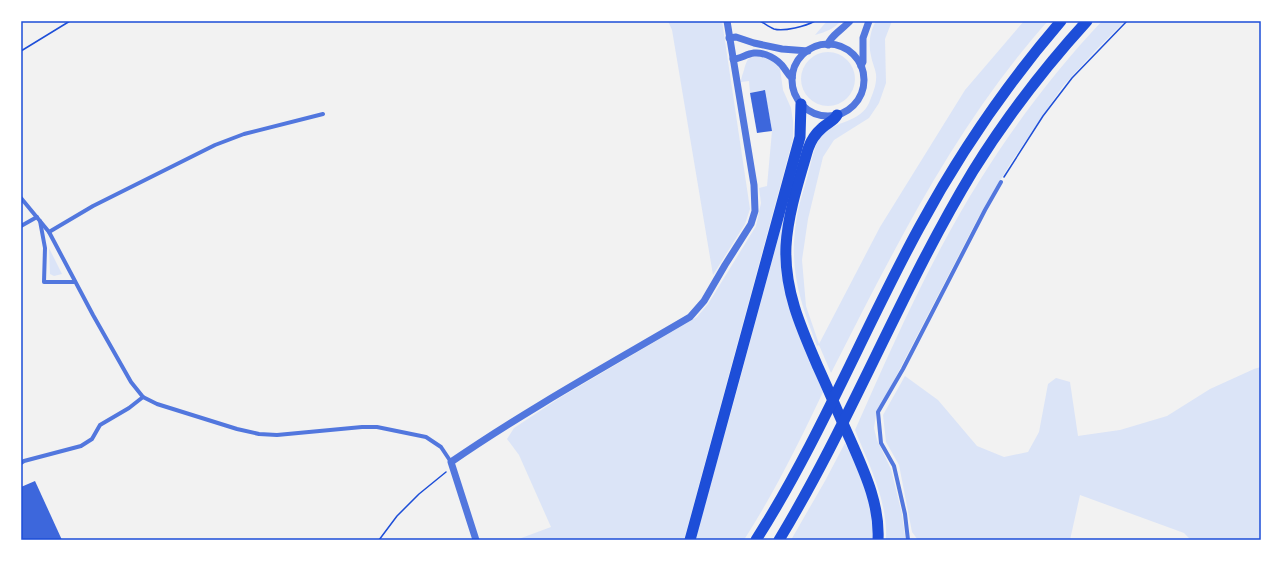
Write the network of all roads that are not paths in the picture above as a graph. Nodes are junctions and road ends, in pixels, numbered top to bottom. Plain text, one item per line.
1 (727, 21) edge
2 (850, 21) edge
3 (869, 21) edge
4 (1061, 21) edge
5 (1087, 21) edge
6 (729, 38) junction
7 (828, 45) junction
8 (808, 51) junction
9 (733, 59) junction
10 (861, 66) junction
11 (792, 78) junction
12 (801, 104) junction
13 (323, 114) dead end
14 (837, 115) junction
15 (1001, 182) road end
16 (21, 198) edge
17 (38, 218) junction
18 (21, 226) edge
19 (49, 232) junction
20 (75, 282) junction
21 (143, 397) junction
22 (21, 463) edge
23 (452, 464) junction
24 (476, 540) edge
25 (690, 540) edge
26 (756, 540) edge
27 (779, 540) edge
28 (878, 540) edge
29 (908, 540) edge

1 - 6 street
2 - 7 street
3 - 10 street
4 - 26 highway
5 - 27 highway
6 - 8 street
6 - 9 street
7 - 8 street
7 - 10 street
8 - 11 street
9 - 11 street
9 - 23 street
10 - 14 street
11 - 12 street
12 - 14 street
12 - 25 highway
13 - 19 street
14 - 28 highway
15 - 29 street
16 - 17 street
17 - 18 street
17 - 19 street
17 - 20 street
19 - 20 street
20 - 21 street
21 - 22 street
21 - 23 street
23 - 24 street

